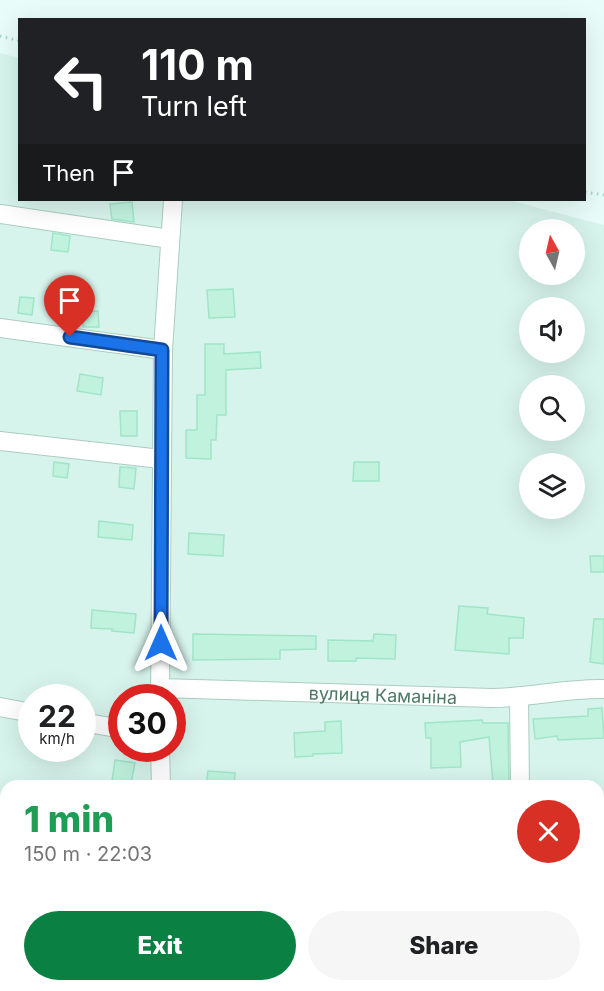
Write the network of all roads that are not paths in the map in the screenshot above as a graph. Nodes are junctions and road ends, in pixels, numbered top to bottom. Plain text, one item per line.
1 (173, 201) edge
2 (0, 214) edge
3 (170, 239) junction
4 (0, 327) edge
5 (162, 350) junction
6 (0, 441) edge
7 (161, 459) junction
8 (160, 684) edge
9 (604, 689) edge
10 (186, 693) edge
11 (519, 698) junction
12 (0, 707) edge
13 (18, 710) edge
14 (160, 762) edge
15 (161, 780) edge
16 (520, 780) edge

1 - 3 street
2 - 3 street
3 - 5 street
4 - 5 street
5 - 7 street
6 - 7 street
7 - 8 street
9 - 11 street, вулиця Каманіна
10 - 11 street, вулиця Каманіна
11 - 16 street
12 - 13 street
14 - 15 street

